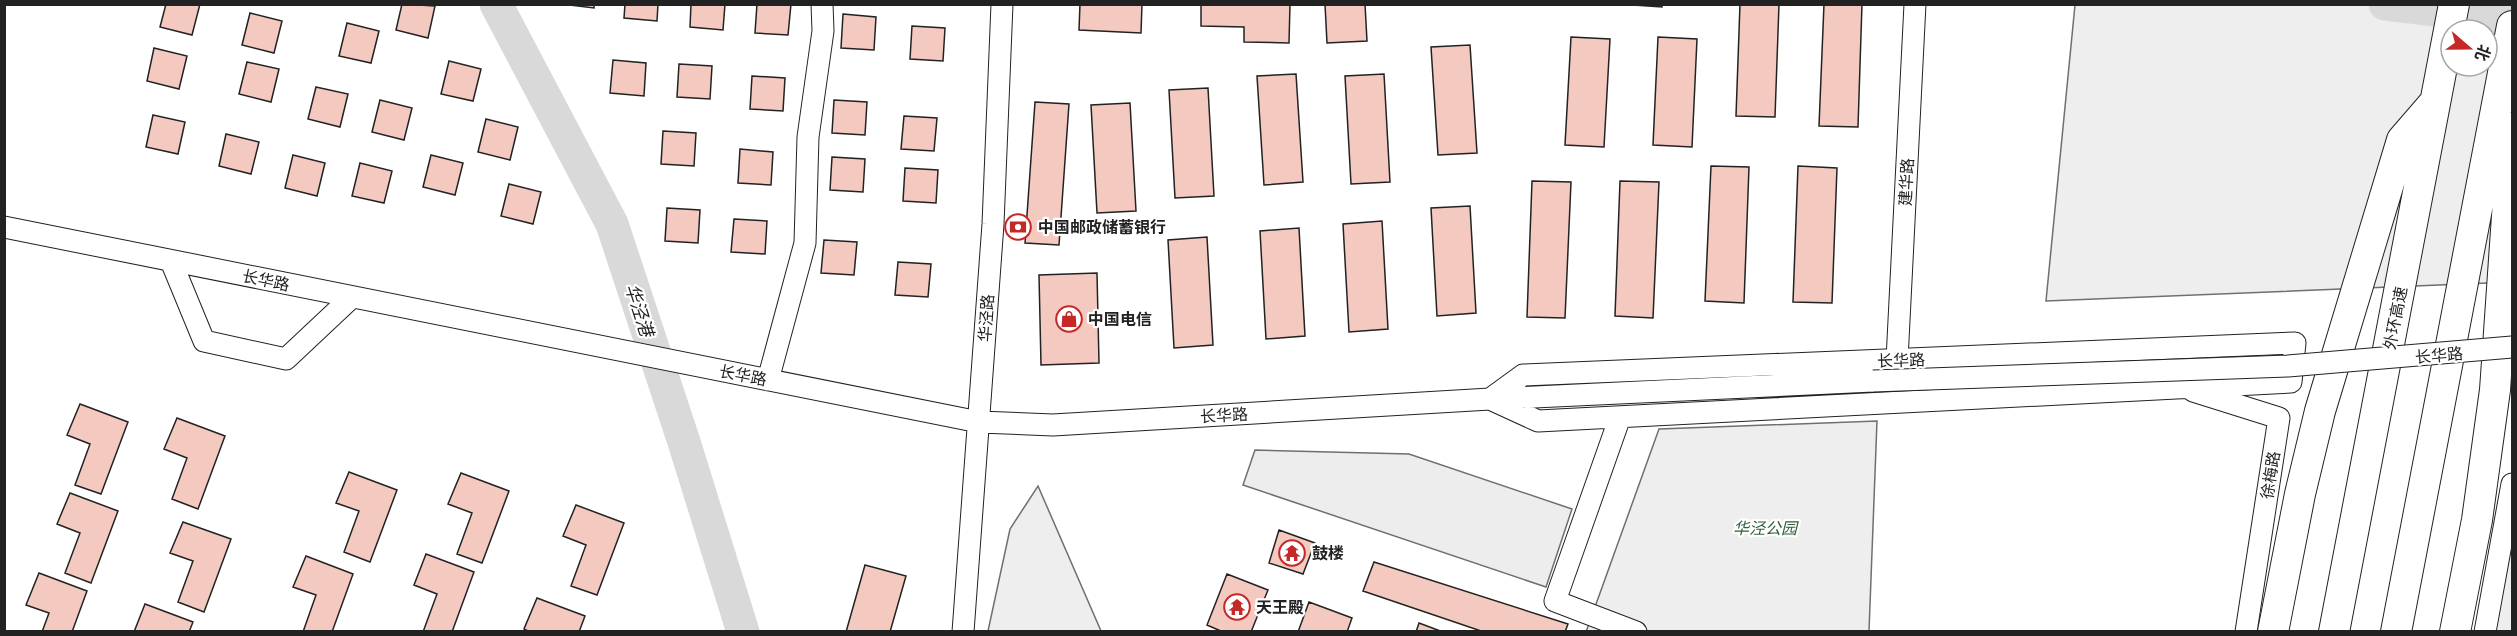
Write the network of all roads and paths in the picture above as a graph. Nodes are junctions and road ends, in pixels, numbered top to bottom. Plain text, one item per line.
1 (822, 4) edge
2 (1002, 4) edge
3 (1915, 4) edge
4 (2454, 4) edge
5 (2510, 38) edge
6 (2436, 100) junction
7 (2496, 114) junction
8 (4, 227) edge
9 (171, 261) junction
10 (352, 297) junction
11 (2512, 347) edge
12 (1897, 360) junction
13 (768, 380) junction
14 (2181, 388) junction
15 (1490, 399) junction
16 (1620, 417) junction
17 (980, 422) junction
18 (2512, 484) edge
19 (963, 632) edge
20 (1636, 632) edge
21 (2246, 632) edge
22 (2273, 632) edge
23 (2334, 632) edge
24 (2396, 632) edge
25 (2455, 632) edge
26 (2485, 632) edge

1 - 13 street
2 - 17 street, 华泾路
3 - 12 street, 建华路
4 - 6 highway, 外环高速
5 - 7 highway
6 - 22 highway
6 - 23 highway, 外环高速
7 - 24 highway
7 - 25 highway
8 - 9 street, 长华路
9 - 10 street, 长华路
9 - 10 street
10 - 13 street, 长华路
11 - 15 street, 长华路, bridge
12 - 14 street, 长华路
12 - 15 street, 长华路
13 - 17 street, 长华路
14 - 16 street, 长华路
14 - 21 street, 徐梅路
15 - 16 street, 长华路
15 - 17 street, 长华路
16 - 20 street
17 - 19 street, 华泾路
18 - 26 street

